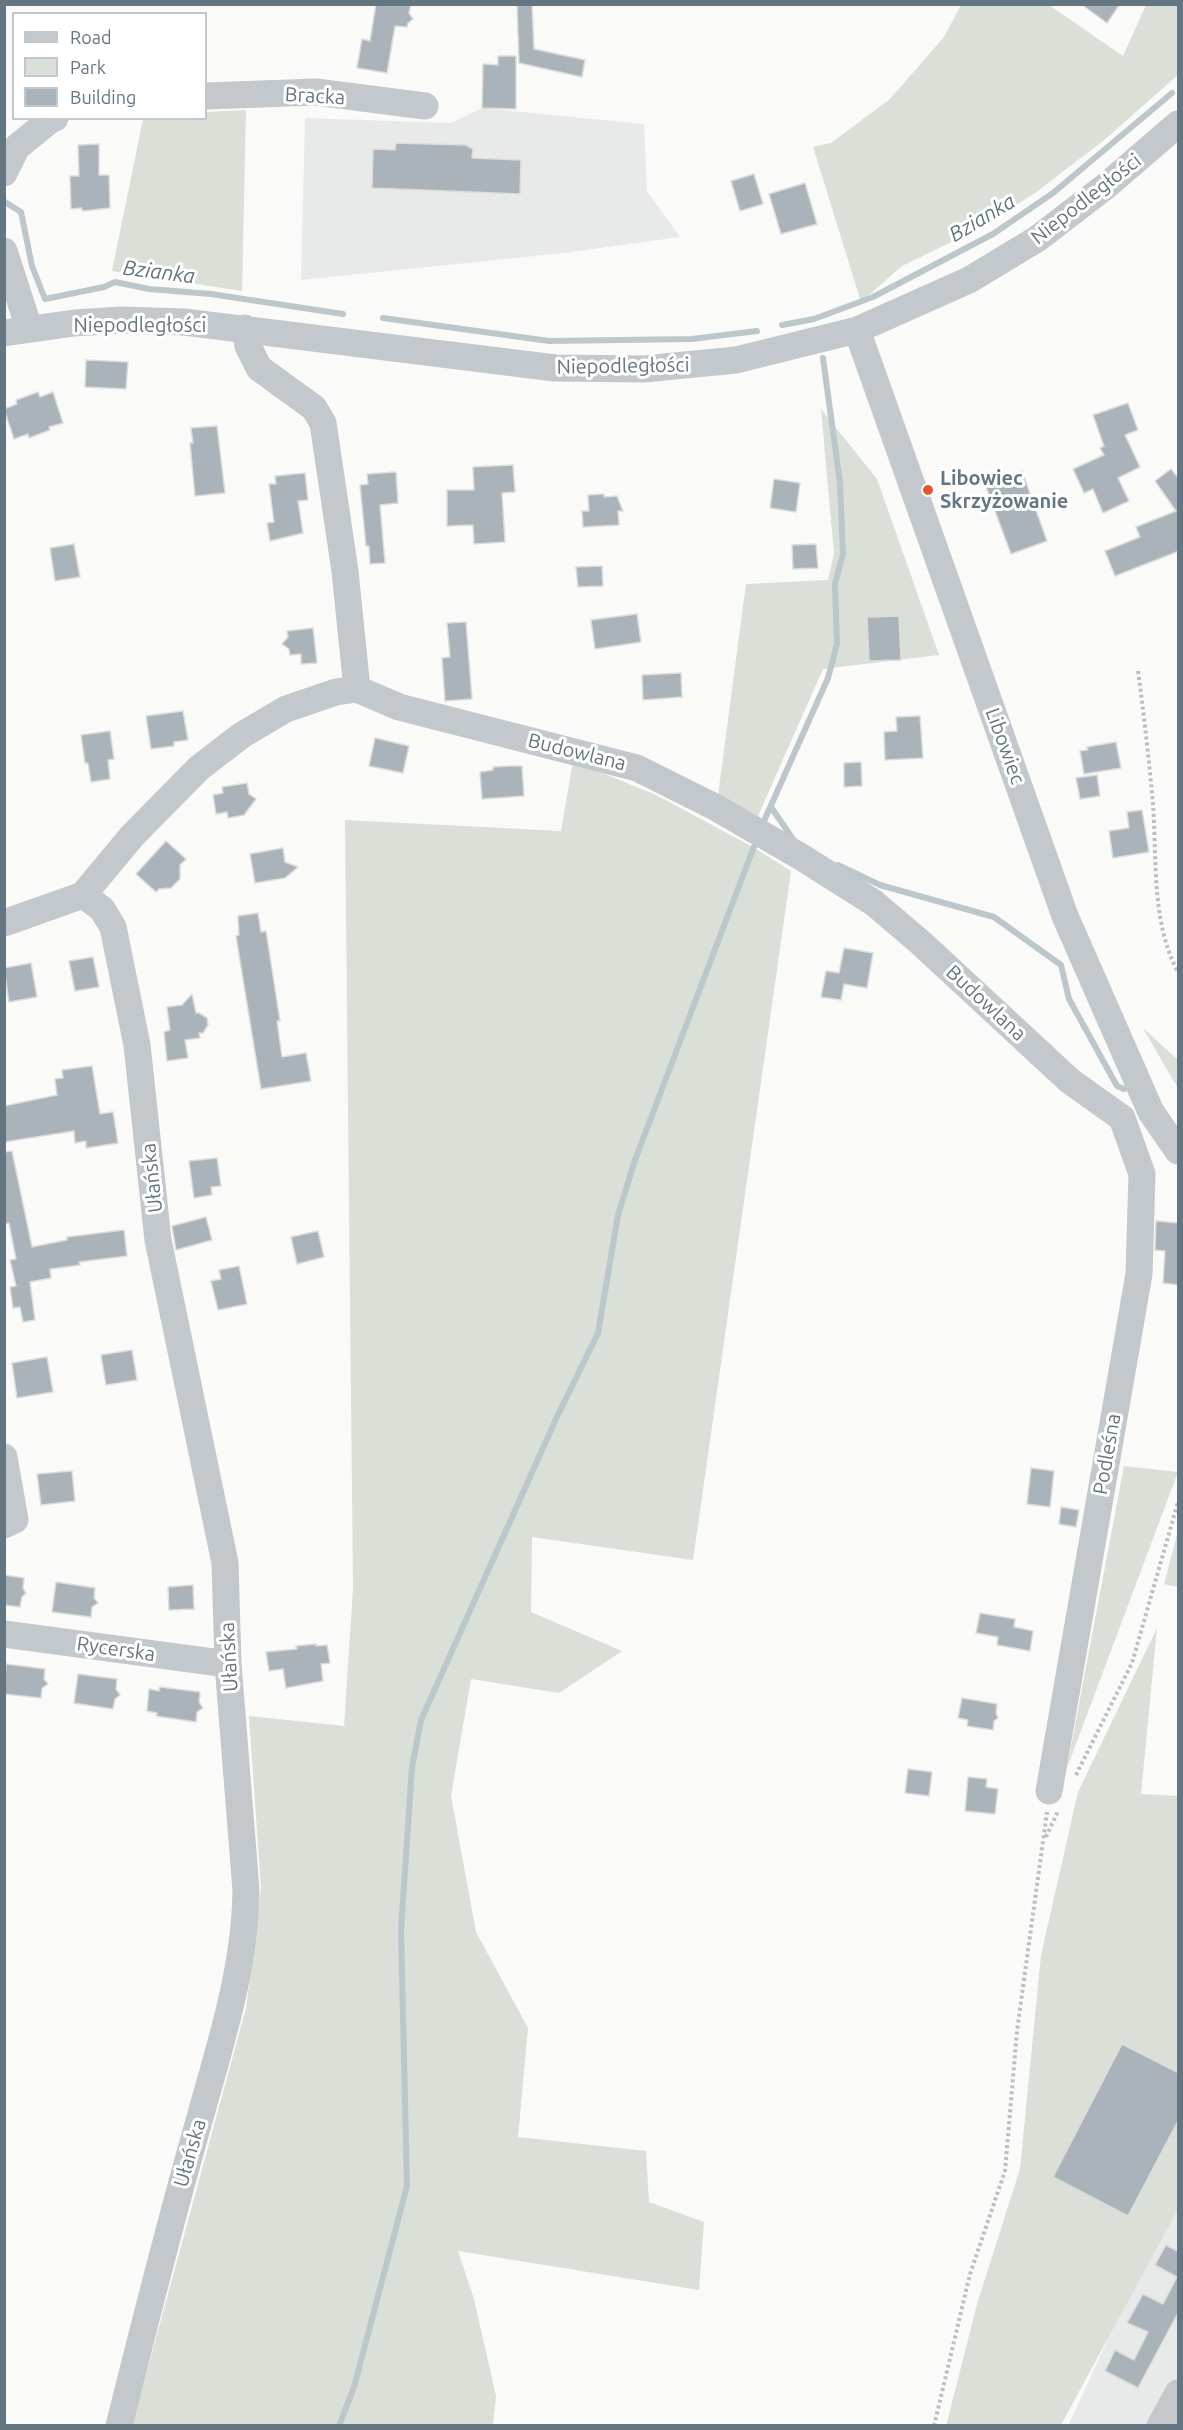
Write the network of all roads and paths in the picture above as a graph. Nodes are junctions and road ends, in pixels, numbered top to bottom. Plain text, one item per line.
1 (207, 96) edge
2 (425, 106) dead end
3 (51, 120) edge
4 (1179, 124) edge
5 (4, 173) edge
6 (4, 251) edge
7 (245, 328) junction
8 (857, 330) junction
9 (17, 331) edge
10 (1138, 671) dead end
11 (357, 689) junction
12 (83, 895) junction
13 (4, 923) edge
14 (1179, 972) edge
15 (1150, 1112) junction
16 (1122, 1118) junction
17 (1179, 1151) edge
18 (4, 1456) edge
19 (1179, 1502) edge
20 (4, 1525) edge
21 (4, 1634) edge
22 (228, 1664) junction
23 (1075, 1778) dead end
24 (1054, 1800) junction
25 (1044, 1840) junction
26 (1179, 2393) edge
27 (119, 2426) edge
28 (934, 2426) edge
29 (1160, 2426) edge

1 - 2 street, Bracka
3 - 5 street
4 - 8 street, Niepodległości
6 - 9 street
7 - 8 street, Niepodległości
7 - 9 street, Niepodległości
7 - 11 street
8 - 15 street, Libowiec
10 - 14 path
11 - 12 street
11 - 16 street, Budowlana
12 - 13 street
12 - 22 street, Ułańska
15 - 16 street
15 - 17 street, Libowiec
16 - 24 street, Podleśna
18 - 20 street
19 - 23 path
21 - 22 street, Rycerska
22 - 27 street, Ułańska
24 - 25 path
24 - 25 path
25 - 28 path
26 - 29 street

